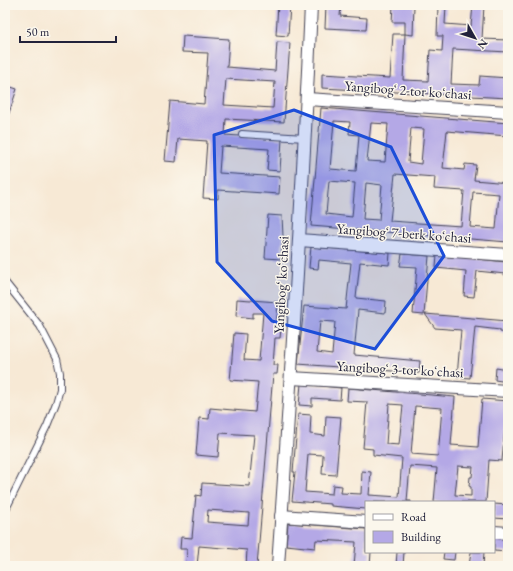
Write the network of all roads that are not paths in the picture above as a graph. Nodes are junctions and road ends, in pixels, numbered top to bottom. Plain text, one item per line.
1 (311, 5) edge
2 (307, 99) junction
3 (508, 112) edge
4 (242, 134) dead end
5 (305, 138) junction
6 (299, 240) junction
7 (508, 255) edge
8 (5, 282) edge
9 (291, 378) junction
10 (508, 391) edge
11 (5, 511) edge
12 (281, 516) junction
13 (365, 522) edge
14 (495, 532) edge
15 (508, 533) edge
16 (278, 566) edge

1 - 2 street, Yangibogʻ koʻchasi
2 - 3 street, Yangibogʻ 2-tor koʻchasi
2 - 5 street, Yangibogʻ koʻchasi
4 - 5 lane
5 - 6 street, Yangibogʻ koʻchasi
6 - 7 street, Yangibogʻ 7-berk koʻchasi
6 - 9 street, Yangibogʻ koʻchasi
8 - 11 lane
9 - 10 street, Yangibogʻ 3-tor koʻchasi
9 - 12 street, Yangibogʻ koʻchasi
12 - 13 street
12 - 16 street, Yangibogʻ koʻchasi
14 - 15 street

